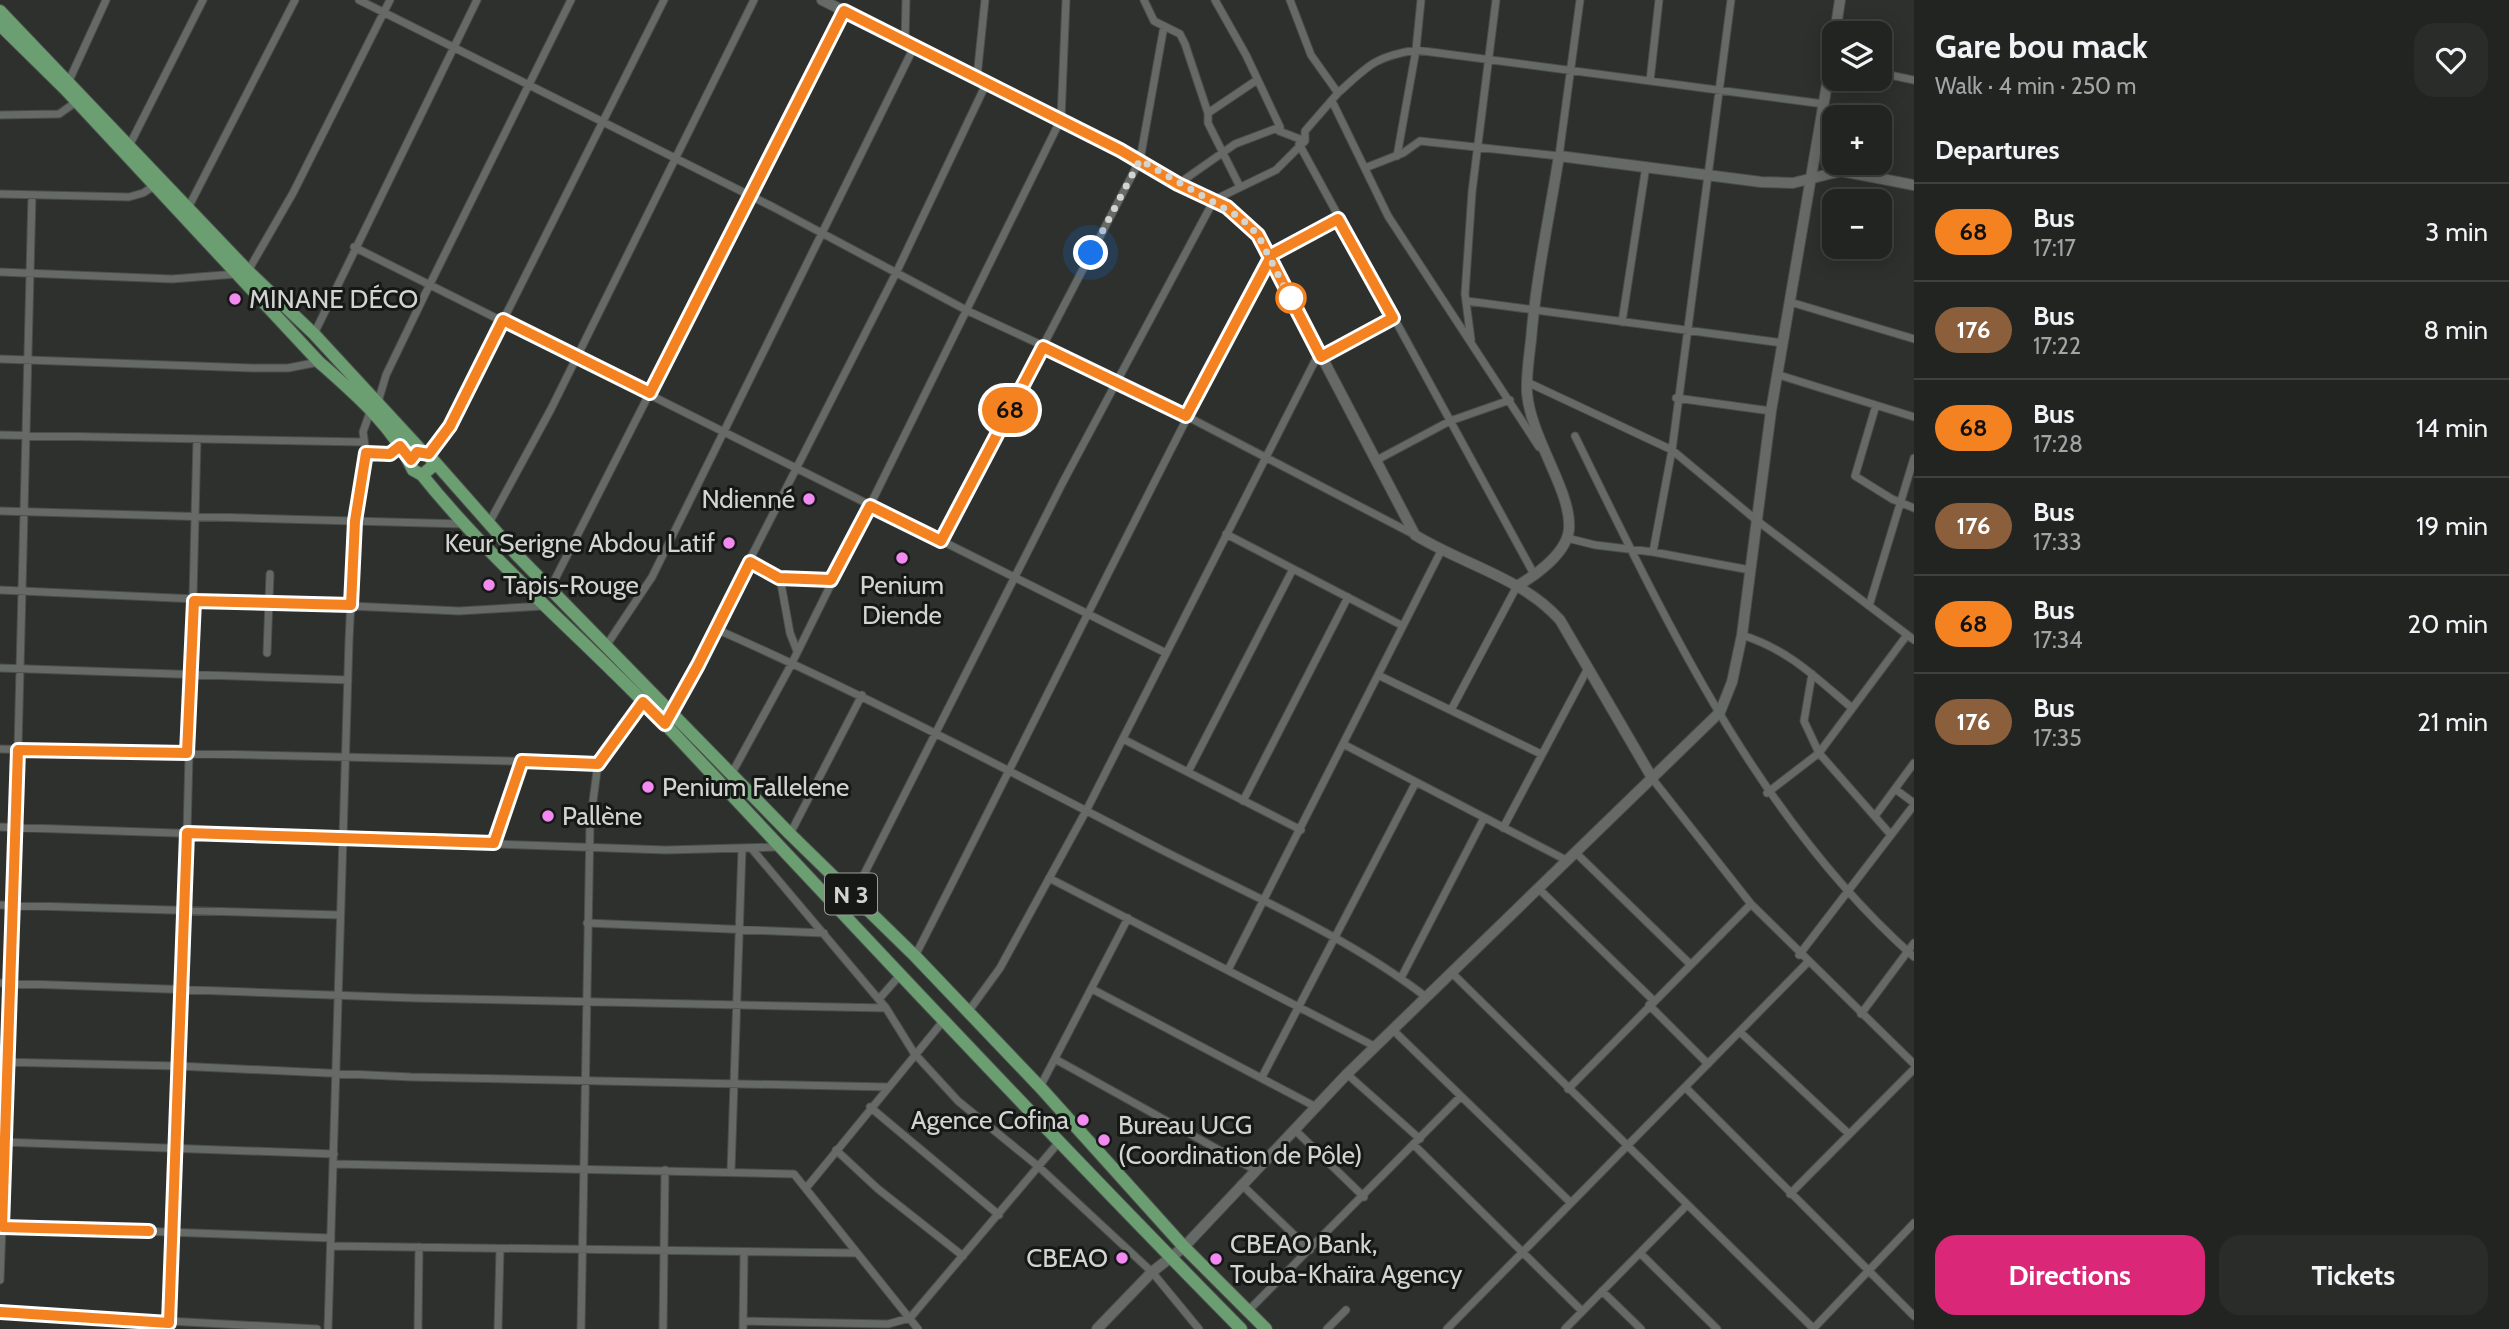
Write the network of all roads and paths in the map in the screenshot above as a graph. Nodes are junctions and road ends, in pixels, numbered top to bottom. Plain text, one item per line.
1 (106, 0) edge
2 (204, 0) edge
3 (295, 0) edge
4 (359, 0) edge
5 (390, 0) edge
6 (477, 0) edge
7 (571, 0) edge
8 (664, 0) edge
9 (754, 0) edge
10 (822, 0) edge
11 (906, 0) edge
12 (985, 0) edge
13 (1066, 0) edge
14 (1144, 0) edge
15 (1215, 0) edge
16 (1290, 0) edge
17 (1422, 0) edge
18 (1496, 0) edge
19 (1580, 0) edge
20 (1659, 0) edge
21 (1731, 0) edge
22 (1840, 0) edge
23 (0, 11) edge
24 (844, 11) junction
25 (384, 13) junction
26 (1837, 21) edge
27 (0, 25) edge
28 (1164, 26) junction
29 (910, 44) junction
30 (454, 47) junction
31 (1416, 50) junction
32 (1488, 60) junction
33 (1570, 70) junction
34 (1892, 75) edge
35 (982, 80) junction
36 (1257, 80) junction
37 (1914, 80) edge
38 (1650, 81) junction
39 (528, 83) junction
40 (67, 85) junction
41 (1719, 89) junction
42 (1827, 91) edge
43 (1338, 93) junction
44 (80, 100) junction
45 (1332, 101) junction
46 (1824, 104) junction
47 (1208, 113) junction
48 (0, 115) edge
49 (602, 120) junction
50 (1061, 120) junction
51 (1280, 127) junction
52 (1302, 143) junction
53 (1476, 145) junction
54 (130, 146) junction
55 (1223, 155) junction
56 (1397, 156) junction
57 (1559, 156) junction
58 (675, 157) junction
59 (1140, 160) junction
60 (1646, 166) junction
61 (1365, 168) junction
62 (1708, 176) junction
63 (1811, 179) junction
64 (1178, 184) junction
65 (1914, 185) edge
66 (154, 186) junction
67 (1240, 187) junction
68 (0, 194) edge
69 (32, 195) junction
70 (749, 195) junction
71 (1214, 200) junction
72 (188, 208) junction
73 (1338, 219) junction
74 (823, 233) junction
75 (354, 247) junction
76 (1270, 257) junction
77 (897, 271) junction
78 (0, 272) edge
79 (243, 272) junction
80 (31, 273) junction
81 (430, 284) junction
82 (1467, 301) junction
83 (1790, 302) junction
84 (1534, 308) junction
85 (968, 311) junction
86 (1393, 318) junction
87 (503, 320) junction
88 (1622, 322) junction
89 (1686, 330) junction
90 (314, 334) junction
91 (1914, 339) edge
92 (1783, 343) junction
93 (1471, 344) junction
94 (1043, 347) junction
95 (1320, 355) junction
96 (577, 357) junction
97 (0, 359) edge
98 (28, 360) junction
99 (319, 362) junction
100 (1779, 375) junction
101 (1117, 380) junction
102 (1527, 382) junction
103 (650, 393) junction
104 (1676, 398) junction
105 (1510, 400) junction
106 (1876, 405) junction
107 (374, 407) junction
108 (1771, 411) junction
109 (1186, 416) junction
110 (1914, 417) edge
111 (1450, 421) junction
112 (724, 431) junction
113 (0, 435) edge
114 (26, 436) junction
115 (1575, 436) dead end
116 (197, 439) junction
117 (363, 442) junction
118 (400, 446) junction
119 (1672, 450) junction
120 (366, 453) junction
121 (428, 455) junction
122 (1267, 456) junction
123 (1545, 457) junction
124 (1914, 458) edge
125 (411, 460) junction
126 (1375, 461) junction
127 (796, 469) junction
128 (422, 475) junction
129 (1900, 504) junction
130 (870, 506) junction
131 (1914, 508) edge
132 (0, 511) edge
133 (23, 512) junction
134 (195, 517) junction
135 (1755, 519) junction
136 (355, 521) junction
137 (489, 523) junction
138 (467, 524) junction
139 (1226, 534) junction
140 (1415, 535) junction
141 (1567, 538) junction
142 (941, 541) junction
143 (1630, 549) junction
144 (1441, 551) junction
145 (1653, 552) junction
146 (750, 562) junction
147 (1293, 569) junction
148 (1751, 570) junction
149 (271, 574) dead end
150 (1535, 576) junction
151 (779, 578) junction
152 (1014, 578) junction
153 (831, 580) junction
154 (1517, 586) junction
155 (551, 587) junction
156 (0, 590) edge
157 (21, 591) junction
158 (1348, 597) junction
159 (194, 601) junction
160 (267, 603) junction
161 (351, 605) junction
162 (548, 606) junction
163 (1869, 606) junction
164 (1089, 615) junction
165 (1403, 626) junction
166 (716, 629) junction
167 (1742, 635) junction
168 (1910, 638) edge
169 (606, 646) junction
170 (797, 651) junction
171 (267, 653) dead end
172 (1166, 653) junction
173 (791, 665) junction
174 (0, 668) edge
175 (18, 669) junction
176 (1587, 670) junction
177 (1812, 674) junction
178 (190, 675) junction
179 (1380, 676) junction
180 (348, 680) junction
181 (862, 695) junction
182 (643, 702) junction
183 (1852, 708) junction
184 (1451, 710) junction
185 (673, 712) junction
186 (1720, 712) junction
187 (665, 724) junction
188 (935, 734) junction
189 (1123, 739) junction
190 (1345, 745) junction
191 (0, 749) edge
192 (18, 750) junction
193 (187, 753) junction
194 (1819, 753) junction
195 (1541, 754) junction
196 (345, 760) junction
197 (522, 761) junction
198 (1914, 763) edge
199 (598, 764) junction
200 (1009, 772) junction
201 (1188, 772) junction
202 (732, 773) junction
203 (1651, 776) junction
204 (1416, 782) junction
205 (1895, 789) junction
206 (1768, 793) junction
207 (1243, 801) junction
208 (1914, 804) edge
209 (1086, 811) junction
210 (1875, 816) junction
211 (1484, 818) junction
212 (0, 827) edge
213 (15, 828) junction
214 (1503, 828) junction
215 (1301, 830) junction
216 (187, 833) junction
217 (790, 834) junction
218 (1891, 835) junction
219 (343, 838) junction
220 (494, 843) junction
221 (592, 845) junction
222 (778, 847) junction
223 (742, 849) junction
224 (752, 849) junction
225 (1575, 852) junction
226 (1566, 860) junction
227 (1049, 878) junction
228 (1538, 888) junction
229 (1849, 890) junction
230 (853, 896) junction
231 (1264, 902) junction
232 (0, 905) edge
233 (1751, 905) junction
234 (14, 906) junction
235 (184, 909) junction
236 (340, 915) junction
237 (1128, 918) junction
238 (587, 923) junction
239 (738, 929) junction
240 (824, 933) junction
241 (1334, 939) junction
242 (1914, 943) edge
243 (1911, 954) edge
244 (1799, 955) junction
245 (915, 956) junction
246 (1807, 963) junction
247 (1690, 964) junction
248 (1228, 970) junction
249 (1452, 973) junction
250 (901, 974) junction
251 (1401, 978) junction
252 (0, 983) edge
253 (10, 983) junction
254 (1092, 989) junction
255 (181, 990) junction
256 (339, 995) junction
257 (1426, 997) junction
258 (879, 999) junction
259 (587, 1000) junction
260 (1651, 1003) junction
261 (736, 1005) junction
262 (1298, 1007) junction
263 (886, 1008) junction
264 (968, 1013) junction
265 (1861, 1014) junction
266 (944, 1020) junction
267 (1393, 1030) junction
268 (1740, 1032) junction
269 (1376, 1047) junction
270 (914, 1053) junction
271 (1055, 1059) junction
272 (3, 1062) edge
273 (1708, 1064) junction
274 (178, 1066) junction
275 (1914, 1067) edge
276 (1347, 1073) junction
277 (337, 1074) junction
278 (1262, 1077) junction
279 (586, 1079) junction
280 (734, 1084) junction
281 (888, 1087) junction
282 (1040, 1087) junction
283 (1685, 1087) junction
284 (1568, 1089) junction
285 (1460, 1097) junction
286 (870, 1107) junction
287 (1316, 1107) junction
288 (1295, 1130) junction
289 (1849, 1134) junction
290 (2, 1142) edge
291 (1059, 1142) junction
292 (1417, 1142) junction
293 (1627, 1148) junction
294 (177, 1149) junction
295 (836, 1150) junction
296 (334, 1154) junction
297 (334, 1164) junction
298 (1040, 1167) junction
299 (665, 1170) junction
300 (1255, 1170) junction
301 (584, 1171) junction
302 (731, 1171) junction
303 (1241, 1184) junction
304 (807, 1187) junction
305 (1790, 1194) junction
306 (1364, 1197) junction
307 (1571, 1203) junction
308 (1686, 1206) junction
309 (999, 1215) junction
310 (1914, 1223) edge
311 (1, 1226) edge
312 (173, 1232) junction
313 (331, 1242) junction
314 (419, 1247) junction
315 (1184, 1247) junction
316 (500, 1249) junction
317 (1310, 1250) junction
318 (581, 1251) junction
319 (1523, 1252) junction
320 (664, 1253) junction
321 (857, 1253) junction
322 (1640, 1253) junction
323 (744, 1254) junction
324 (963, 1256) junction
325 (1172, 1258) junction
326 (1869, 1270) junction
327 (1152, 1272) junction
328 (0, 1280) edge
329 (1602, 1291) junction
330 (1346, 1310) dead end
331 (1248, 1311) junction
332 (1582, 1311) junction
333 (0, 1312) edge
334 (1914, 1316) edge
335 (910, 1318) junction
336 (743, 1325) edge
337 (169, 1326) edge
338 (317, 1329) edge
339 (328, 1329) edge
340 (418, 1329) edge
341 (498, 1329) edge
342 (581, 1329) edge
343 (663, 1329) edge
344 (918, 1329) edge
345 (1097, 1329) edge
346 (1199, 1329) edge
347 (1241, 1329) edge
348 (1266, 1329) edge
349 (1327, 1329) edge
350 (1447, 1329) edge
351 (1565, 1329) edge
352 (1641, 1329) edge
353 (1717, 1329) edge
354 (1813, 1329) edge

1 - 40 street
2 - 54 street
3 - 72 street
4 - 25 street
5 - 25 street
6 - 30 street
7 - 39 street
8 - 49 street
9 - 58 street
10 - 24 street
11 - 29 street
12 - 35 street
13 - 50 street
14 - 28 street
15 - 36 street
16 - 43 street
17 - 31 street
18 - 32 street
19 - 33 street
20 - 38 street
21 - 41 street
22 - 26 street
23 - 40 main road, N 3
24 - 29 street
24 - 70 street
25 - 30 street
25 - 79 street
27 - 40 main road, N 3
28 - 47 street
28 - 59 street
29 - 35 street
29 - 74 street
30 - 39 street
30 - 75 street
31 - 32 street
31 - 43 street
31 - 56 street
32 - 33 street
32 - 53 street
33 - 38 street
33 - 57 street
34 - 37 street
35 - 50 street
35 - 77 street
36 - 47 street
36 - 51 street
38 - 41 street
39 - 49 street
39 - 81 street
40 - 44 main road, N 3
41 - 46 street
41 - 62 street
42 - 46 street
43 - 45 street
44 - 48 street
44 - 54 main road, N 3
44 - 66 main road, N 3
45 - 52 street
45 - 61 street
46 - 63 street
47 - 55 street
49 - 58 street
49 - 87 street
50 - 59 street
50 - 85 street
51 - 52 street
51 - 55 street
52 - 67 street
52 - 73 street
53 - 56 street
53 - 57 street
53 - 82 street
54 - 72 main road, N 3
55 - 64 street
55 - 67 street
56 - 61 street
57 - 60 street
57 - 84 street
58 - 70 street
58 - 96 street
59 - 64 street
59 - 94 street
60 - 62 street
60 - 88 street
61 - 93 street
62 - 63 street
62 - 89 street
63 - 65 street
63 - 83 street
64 - 71 street
66 - 69 street
66 - 79 main road, N 3
67 - 71 street
68 - 69 street
69 - 80 street
70 - 74 street
70 - 103 street
71 - 76 street
71 - 101 street
72 - 79 main road, N 3
73 - 76 street
73 - 86 street
74 - 77 street
74 - 112 street
75 - 81 street
75 - 90 street
76 - 95 street
76 - 109 street
77 - 85 street
77 - 127 street
78 - 80 street
79 - 80 street
79 - 90 main road, N 3
79 - 99 main road, N 3
80 - 98 street
81 - 87 street
81 - 107 street
82 - 84 street
82 - 93 street
83 - 91 street
83 - 92 street
84 - 88 street
84 - 102 street
85 - 94 street
85 - 130 street
86 - 95 street
86 - 111 street
87 - 96 street
87 - 121 street
88 - 89 street
89 - 92 street
89 - 104 street
90 - 107 main road, N 3
92 - 100 street
93 - 105 street
94 - 101 street
94 - 142 street
95 - 122 street
95 - 126 street
96 - 103 street
96 - 137 street
97 - 98 street
98 - 99 street
98 - 114 street
99 - 107 main road, N 3
100 - 106 street
100 - 108 street
101 - 109 street
101 - 152 street
102 - 119 street
102 - 123 street
103 - 112 street
103 - 155 street
104 - 108 street
104 - 119 street
105 - 111 street
105 - 123 street
106 - 110 street
106 - 129 street
107 - 117 street
107 - 118 main road, N 3
107 - 121 main road, N 3
108 - 135 street
109 - 122 street
109 - 164 street
111 - 126 street
111 - 150 street
112 - 127 street
112 - 169 street
113 - 114 street
114 - 116 street
114 - 133 street
115 - 143 street
116 - 117 street
116 - 134 street
117 - 120 street
118 - 120 street
118 - 125 main road, N 3
119 - 135 street
119 - 145 street
120 - 136 street
121 - 125 main road
121 - 128 main road
121 - 137 main road, N 3
122 - 139 street
122 - 140 street
123 - 141 street
124 - 129 street
125 - 128 main road
126 - 140 street
127 - 130 street
127 - 146 street
128 - 138 main road, N 3
129 - 131 street
129 - 163 street
130 - 142 street
130 - 153 street
132 - 133 street
133 - 134 street
133 - 157 street
134 - 136 street
134 - 159 street
135 - 148 street
135 - 163 street
136 - 138 street
136 - 161 street
137 - 155 main road, N 3
138 - 162 main road, N 3
139 - 147 street
139 - 172 street
140 - 144 street
141 - 143 street
141 - 150 street
142 - 152 street
143 - 145 street
143 - 186 street
144 - 154 street
144 - 165 street
145 - 148 street
146 - 151 street
146 - 166 street
147 - 158 street
147 - 201 street
148 - 167 street
149 - 160 street
150 - 154 street
151 - 153 street
151 - 170 street
152 - 164 street
152 - 188 street
153 - 170 street
154 - 176 street
154 - 184 street
155 - 169 main road, N 3
156 - 157 street
157 - 159 street
157 - 175 street
158 - 165 street
158 - 207 street
159 - 160 street
159 - 178 street
160 - 161 street
160 - 171 street
161 - 162 street
161 - 180 street
162 - 182 main road, N 3
163 - 168 street
164 - 172 street
164 - 200 street
165 - 179 street
166 - 173 street
166 - 185 street
167 - 177 street
167 - 186 street
168 - 183 street
169 - 185 main road, N 3
170 - 173 street
172 - 189 street
173 - 181 street
173 - 202 street
174 - 175 street
175 - 178 street
175 - 192 street
176 - 195 street
176 - 203 street
177 - 183 street
177 - 194 street
178 - 180 street
178 - 193 street
179 - 184 street
179 - 190 street
180 - 196 street
181 - 188 street
181 - 217 street
182 - 187 main road, N 3
182 - 199 street
183 - 194 street
184 - 195 street
185 - 187 street
185 - 202 main road, N 3
186 - 203 street
186 - 206 street
187 - 222 main road, N 3
188 - 200 street
188 - 230 street
189 - 201 street
189 - 209 street
190 - 204 street
190 - 215 street
191 - 192 street
192 - 193 street
192 - 213 street
193 - 196 street
193 - 216 street
194 - 206 street
194 - 210 street
195 - 214 street
196 - 197 street
196 - 219 street
197 - 199 street
197 - 220 street
198 - 205 street
199 - 221 street
200 - 209 street
200 - 245 street
201 - 207 street
202 - 217 main road, N 3
203 - 225 street
203 - 233 street
204 - 211 street
204 - 241 street
205 - 208 street
205 - 210 street
206 - 229 street
207 - 215 street
208 - 218 street
209 - 227 street
209 - 231 street
210 - 218 street
211 - 214 street
211 - 251 street
212 - 213 street
213 - 216 street
213 - 234 street
214 - 226 street
215 - 231 street
216 - 219 street
216 - 235 street
217 - 230 main road, N 3
218 - 229 street
219 - 220 street
219 - 236 street
220 - 221 street
221 - 223 street
221 - 238 street
222 - 224 street
222 - 250 main road, N 3
223 - 224 street
223 - 239 street
224 - 240 street
225 - 226 street
225 - 247 street
226 - 228 street
227 - 237 street
227 - 264 street
228 - 249 street
228 - 260 street
229 - 243 street
229 - 244 street
230 - 245 main road, N 3
231 - 241 street
231 - 248 street
232 - 234 street
233 - 244 street
233 - 247 street
234 - 235 street
234 - 253 street
235 - 236 street
235 - 255 street
236 - 256 street
237 - 248 street
237 - 254 street
238 - 239 street
238 - 259 street
239 - 240 street
239 - 261 street
240 - 258 street
241 - 251 street
241 - 262 street
242 - 243 street
243 - 265 street
244 - 246 street
245 - 264 main road, N 3
246 - 265 street
246 - 268 street
247 - 260 street
248 - 262 street
249 - 257 street
249 - 284 street
250 - 258 street
250 - 266 main road, N 3
251 - 257 street
252 - 253 street
253 - 255 street
253 - 272 street
254 - 271 street
254 - 278 street
255 - 256 street
255 - 274 street
256 - 259 street
256 - 277 street
257 - 267 street
258 - 263 street
259 - 261 street
259 - 279 street
260 - 273 street
260 - 284 street
261 - 263 street
261 - 280 street
262 - 269 street
262 - 278 street
263 - 270 street
264 - 282 main road, N 3
265 - 275 street
266 - 270 street
266 - 291 main road, N 3
267 - 269 street
267 - 285 street
268 - 273 street
268 - 289 street
269 - 276 street
270 - 281 street
270 - 298 street
271 - 282 street
271 - 300 street
272 - 274 street
272 - 290 street
273 - 283 street
274 - 277 street
274 - 294 street
275 - 289 street
276 - 287 street
276 - 292 street
277 - 279 street
277 - 296 street
278 - 287 street
279 - 280 street
279 - 301 street
280 - 281 street
280 - 302 street
281 - 286 street
282 - 315 main road, N 3
283 - 293 street
283 - 305 street
284 - 293 street
285 - 292 street
285 - 307 street
286 - 295 street
286 - 309 street
287 - 288 street
288 - 300 street
288 - 306 street
289 - 305 street
290 - 294 street
290 - 311 street
291 - 298 street
291 - 325 main road, N 3
292 - 306 street
292 - 319 street
293 - 307 street
293 - 308 street
294 - 296 street
294 - 312 street
295 - 304 street
295 - 324 street
296 - 297 street
297 - 301 street
297 - 313 street
298 - 309 street
298 - 327 street
299 - 301 street
299 - 302 street
299 - 320 street
300 - 303 street
301 - 318 street
302 - 304 street
303 - 315 street
303 - 317 street
304 - 321 street
305 - 326 street
306 - 317 street
307 - 319 street
308 - 322 street
308 - 354 street
309 - 324 street
310 - 326 street
311 - 312 street
311 - 328 street
312 - 313 street
312 - 337 street
313 - 314 street
313 - 339 street
314 - 316 street
314 - 340 street
315 - 325 street
315 - 331 main road, N 3
316 - 318 street
316 - 341 street
317 - 331 street
318 - 320 street
318 - 342 street
319 - 332 street
319 - 350 street
320 - 323 street
320 - 343 street
321 - 323 street
321 - 335 street
322 - 329 street
322 - 353 street
323 - 336 street
324 - 335 street
325 - 327 street
325 - 347 main road, N 3
326 - 334 street
326 - 354 street
327 - 345 street
327 - 346 street
329 - 332 street
329 - 352 street
330 - 349 street
331 - 348 main road, N 3
332 - 351 street
333 - 337 street
335 - 336 street
335 - 344 street
337 - 338 street

